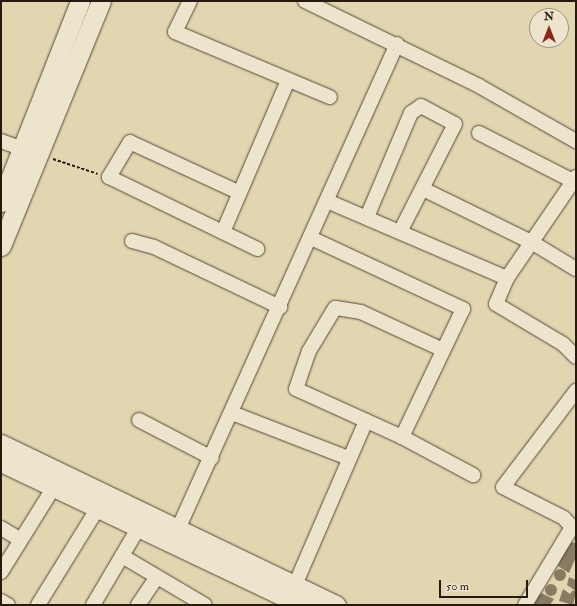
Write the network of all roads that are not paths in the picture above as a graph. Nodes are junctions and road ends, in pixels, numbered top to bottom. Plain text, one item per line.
1 (80, 1) edge
2 (100, 1) edge
3 (190, 1) edge
4 (305, 1) edge
5 (397, 44) junction
6 (288, 80) junction
7 (330, 97) dead end
8 (479, 133) dead end
9 (1, 141) edge
10 (576, 141) edge
11 (30, 152) junction
12 (575, 179) edge
13 (424, 189) junction
14 (238, 192) junction
15 (327, 201) junction
16 (1, 202) edge
17 (367, 217) junction
18 (401, 230) junction
19 (223, 232) junction
20 (311, 238) junction
21 (132, 241) dead end
22 (533, 243) junction
23 (1, 246) edge
24 (257, 249) dead end
25 (576, 269) edge
26 (507, 278) junction
27 (280, 307) junction
28 (441, 349) junction
29 (576, 358) edge
30 (576, 391) edge
31 (232, 413) junction
32 (139, 420) dead end
33 (366, 421) junction
34 (402, 437) junction
35 (1, 444) edge
36 (212, 458) junction
37 (348, 458) junction
38 (1, 462) edge
39 (473, 475) dead end
40 (54, 487) junction
41 (98, 508) junction
42 (574, 525) edge
43 (1, 528) edge
44 (139, 528) junction
45 (178, 529) junction
46 (21, 540) junction
47 (122, 556) junction
48 (1, 572) edge
49 (156, 578) junction
50 (295, 585) junction
51 (1, 601) edge
52 (185, 601) edge
53 (328, 603) edge
54 (8, 605) edge
55 (38, 605) edge
56 (93, 605) edge
57 (138, 605) edge
58 (204, 605) edge
59 (302, 605) edge
60 (525, 605) edge

1 - 11 street
2 - 11 street
3 - 6 street
4 - 5 street
5 - 10 street
5 - 15 street
6 - 7 street
6 - 14 street
8 - 12 street
9 - 11 street
11 - 16 street
11 - 23 street
12 - 22 street
13 - 17 street
13 - 18 street
13 - 22 street
14 - 19 street
14 - 19 street
15 - 17 street
15 - 20 street
17 - 18 street
18 - 26 street
19 - 24 street
20 - 27 street
20 - 28 street
21 - 27 street
22 - 25 street
22 - 26 street
26 - 29 street
27 - 31 street
28 - 33 street
28 - 34 street
30 - 42 street
31 - 36 street
31 - 37 street
32 - 36 street
33 - 34 street
33 - 37 street
34 - 39 street
35 - 45 street
36 - 45 street
37 - 50 street
38 - 40 street
40 - 41 street
40 - 46 street
41 - 44 street
41 - 55 street
42 - 60 street
43 - 46 street
44 - 47 street
44 - 59 street
45 - 50 street
46 - 48 street
47 - 49 street
47 - 56 street
49 - 52 street
49 - 57 street
50 - 53 street
51 - 54 street
52 - 58 street

